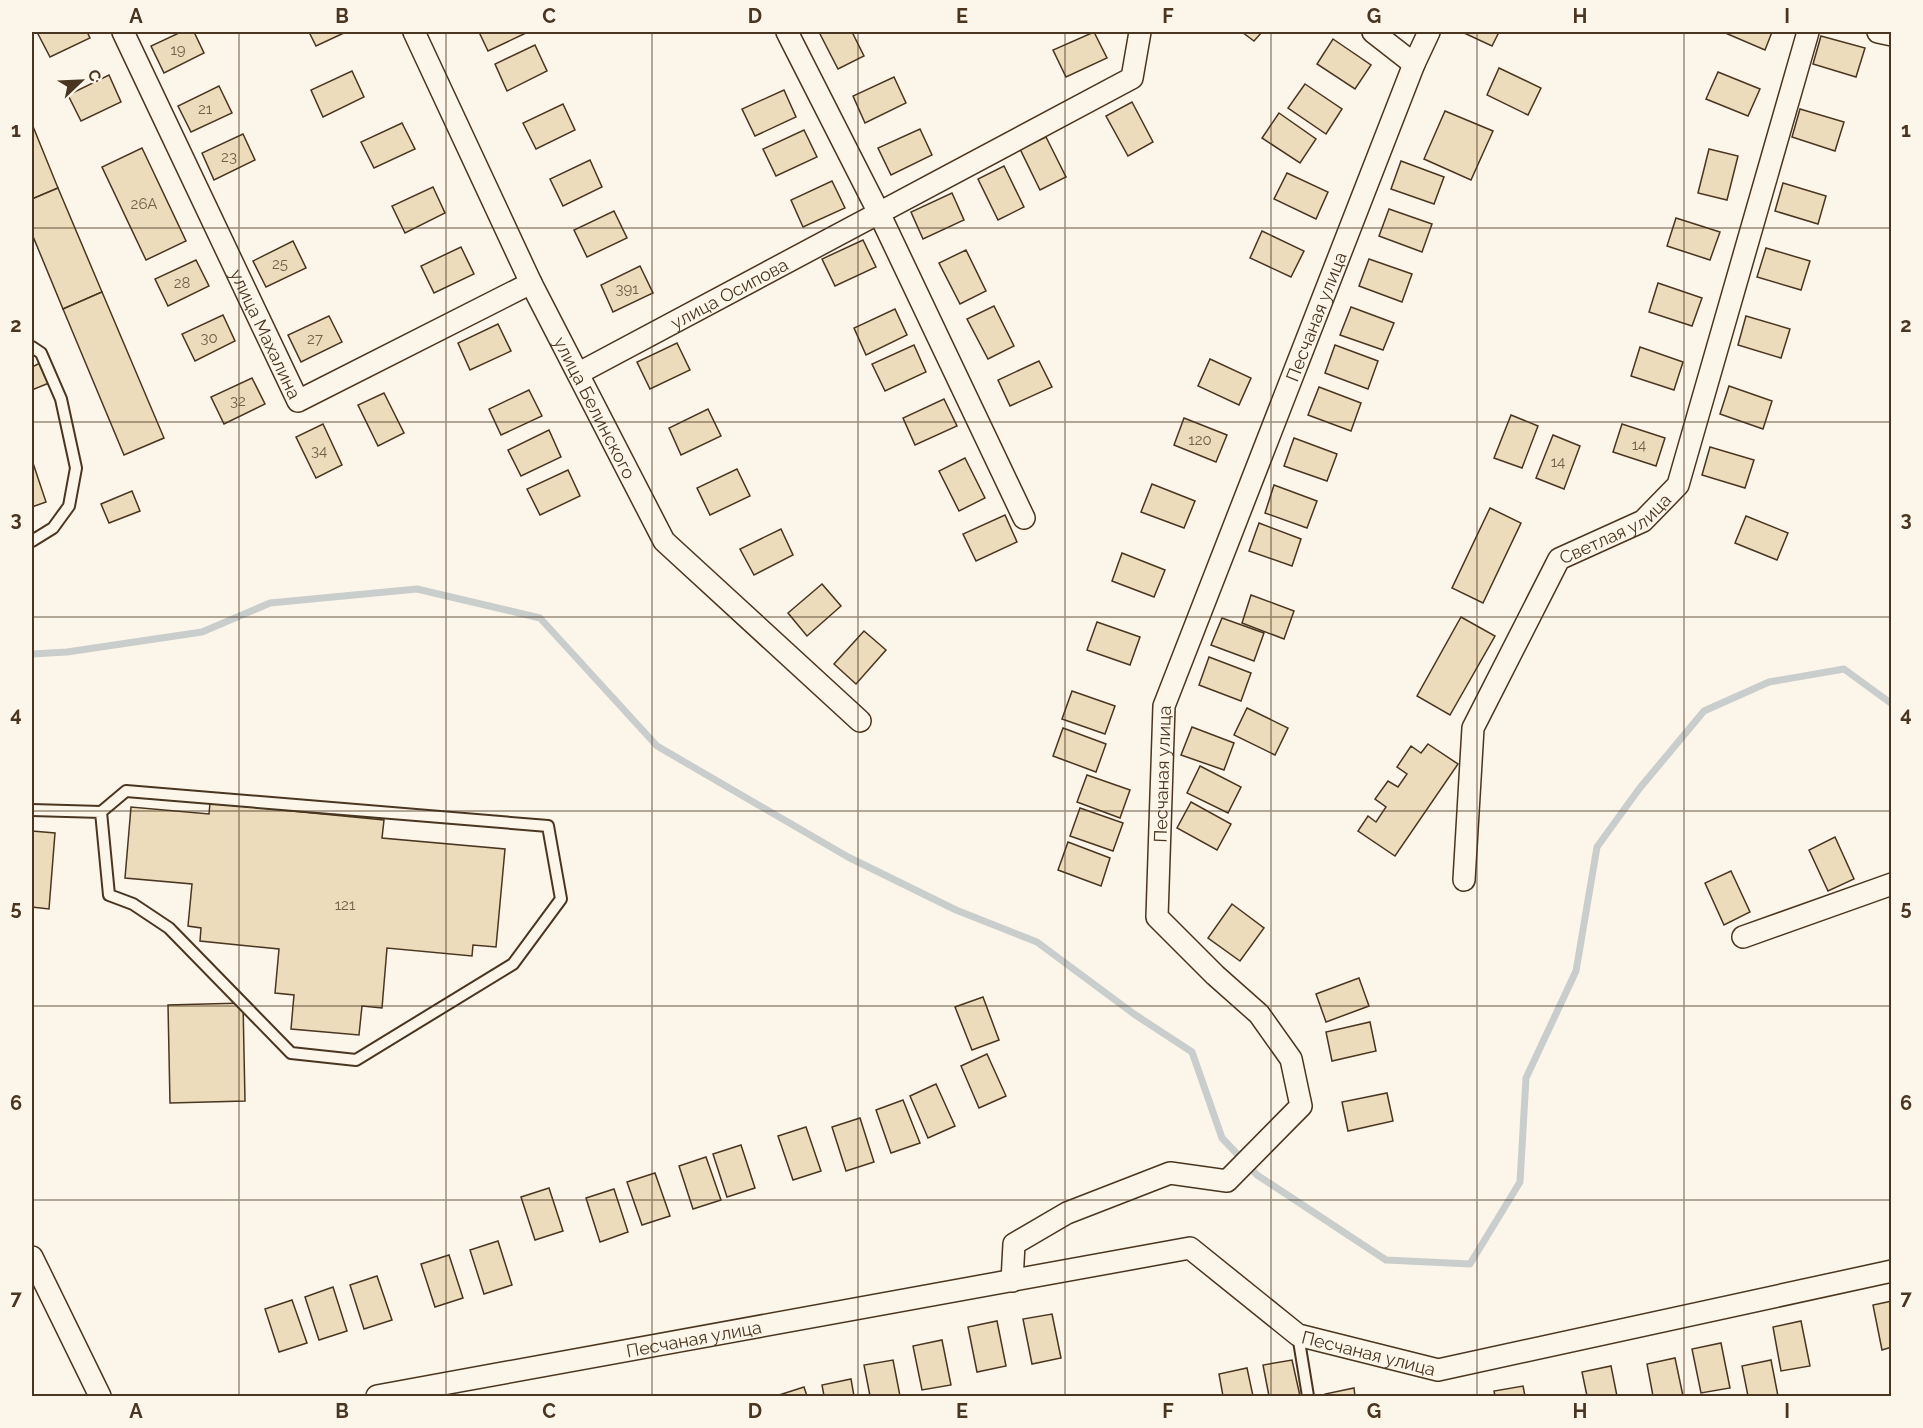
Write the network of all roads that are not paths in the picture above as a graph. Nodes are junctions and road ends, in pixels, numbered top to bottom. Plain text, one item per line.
1 (123, 32) edge
2 (414, 32) edge
3 (787, 32) edge
4 (1140, 32) edge
5 (1373, 32) edge
6 (1429, 32) edge
7 (1808, 32) edge
8 (1878, 32) edge
9 (1892, 35) edge
10 (1414, 64) junction
11 (879, 213) junction
12 (531, 284) junction
13 (32, 347) edge
14 (579, 373) junction
15 (1024, 518) dead end
16 (32, 541) edge
17 (860, 722) dead end
18 (32, 810) edge
19 (101, 812) junction
20 (1464, 880) dead end
21 (1892, 884) edge
22 (1743, 937) dead end
23 (32, 1257) edge
24 (1892, 1271) edge
25 (1012, 1281) junction
26 (1298, 1335) junction
27 (100, 1396) edge
28 (377, 1396) edge
29 (1308, 1396) edge

1 - 12 street, улица Махалина
2 - 12 street, улица Белинского
3 - 11 street
4 - 11 street, улица Осипова
5 - 10 street
6 - 10 street, Песчаная улица
7 - 20 street, Светлая улица
8 - 9 street
10 - 25 street, Песчаная улица
11 - 14 street, улица Осипова
11 - 15 street
12 - 14 street, улица Белинского
13 - 16 lane
14 - 17 street, улица Белинского
18 - 19 lane
19 - 19 lane
21 - 22 street
23 - 27 street
24 - 26 street, Песчаная улица
25 - 26 street, Песчаная улица
25 - 28 street, Песчаная улица
26 - 29 lane

